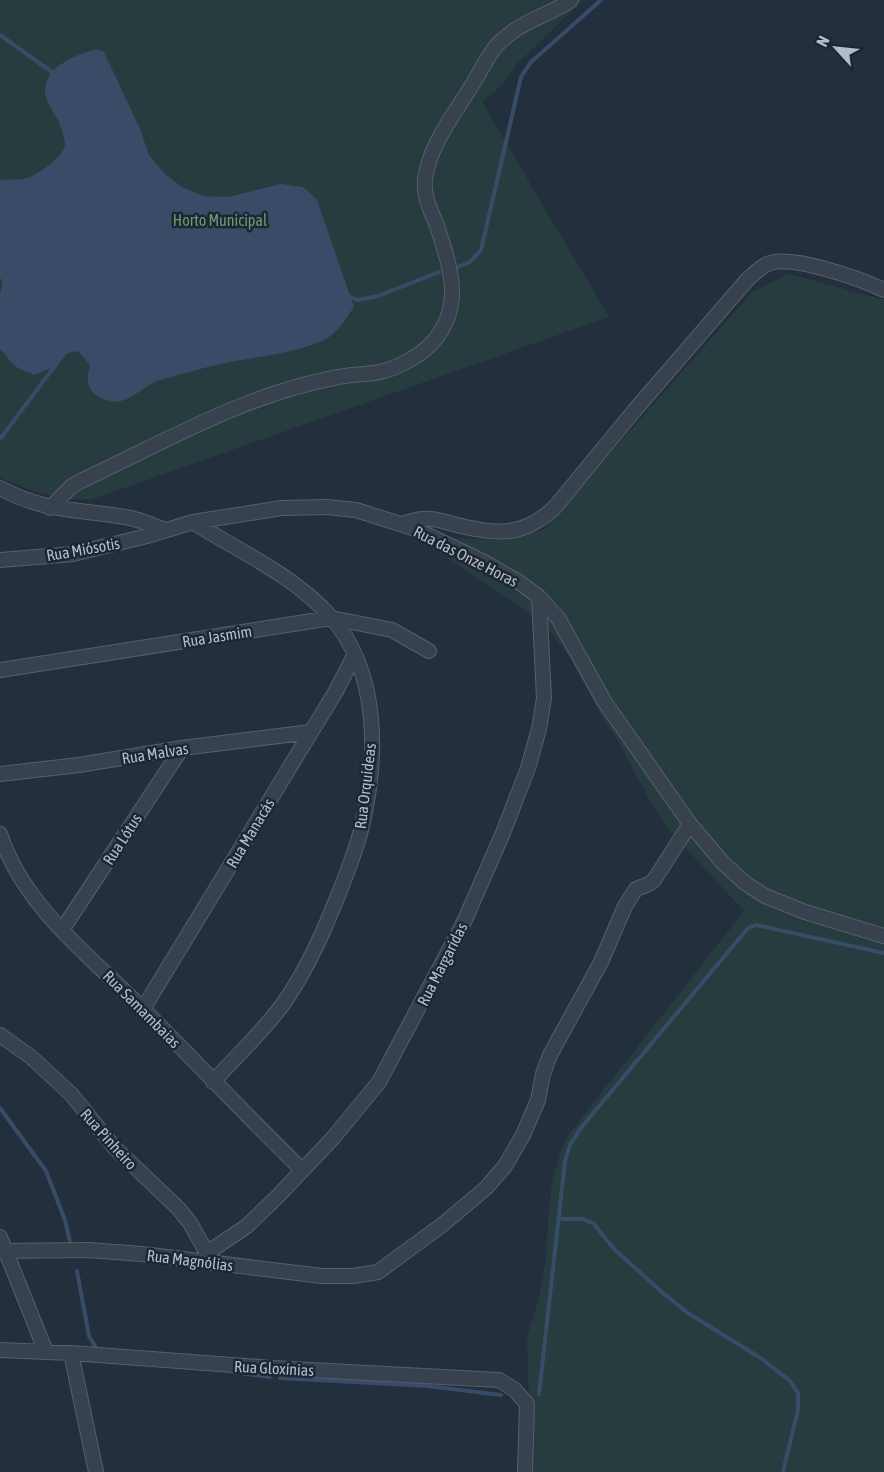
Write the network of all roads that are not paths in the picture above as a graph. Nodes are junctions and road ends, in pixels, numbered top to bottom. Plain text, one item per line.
1 (571, 0) edge
2 (884, 290) edge
3 (0, 488) edge
4 (50, 507) junction
5 (193, 522) junction
6 (402, 524) junction
7 (165, 530) junction
8 (0, 560) edge
9 (539, 597) junction
10 (331, 618) junction
11 (429, 651) dead end
12 (354, 656) junction
13 (0, 670) edge
14 (311, 732) junction
15 (182, 748) junction
16 (0, 774) edge
17 (690, 824) junction
18 (0, 834) edge
19 (62, 930) junction
20 (884, 936) edge
21 (143, 1009) junction
22 (0, 1035) edge
23 (213, 1082) junction
24 (302, 1170) junction
25 (0, 1237) edge
26 (3, 1251) edge
27 (209, 1258) junction
28 (0, 1350) edge
29 (46, 1352) junction
30 (71, 1353) junction
31 (96, 1472) edge
32 (525, 1472) edge

1 - 4 street
2 - 6 street
3 - 4 street
4 - 7 street
5 - 6 street, Rua das Onze Horas
5 - 7 street
5 - 10 street, Rua Orquídeas
6 - 9 street, Rua das Onze Horas
7 - 8 street, Rua Miósotis
9 - 17 street, Rua das Onze Horas
9 - 24 street, Rua Margaridas
10 - 11 street, Rua Jasmim
10 - 12 street, Rua Orquídeas
10 - 13 street, Rua Jasmim
12 - 14 street, Rua Manacás
12 - 23 street, Rua Orquídeas
14 - 15 street, Rua Malvas
14 - 21 street, Rua Manacás
15 - 16 street, Rua Malvas
15 - 19 street, Rua Lótus
17 - 20 street, Rua das Onze Horas
17 - 27 street, Rua Magnólias
18 - 19 street, Rua Samambaias
19 - 21 street, Rua Samambaias
21 - 23 street, Rua Samambaias
22 - 27 street, Rua Pinheiro
23 - 24 street, Rua Samambaias
24 - 27 street, Rua Margaridas
25 - 26 street
26 - 27 street, Rua Magnólias
26 - 29 street
28 - 29 street, Rua Gloxínias
29 - 30 street, Rua Gloxínias
30 - 31 street
30 - 32 street, Rua Gloxínias

